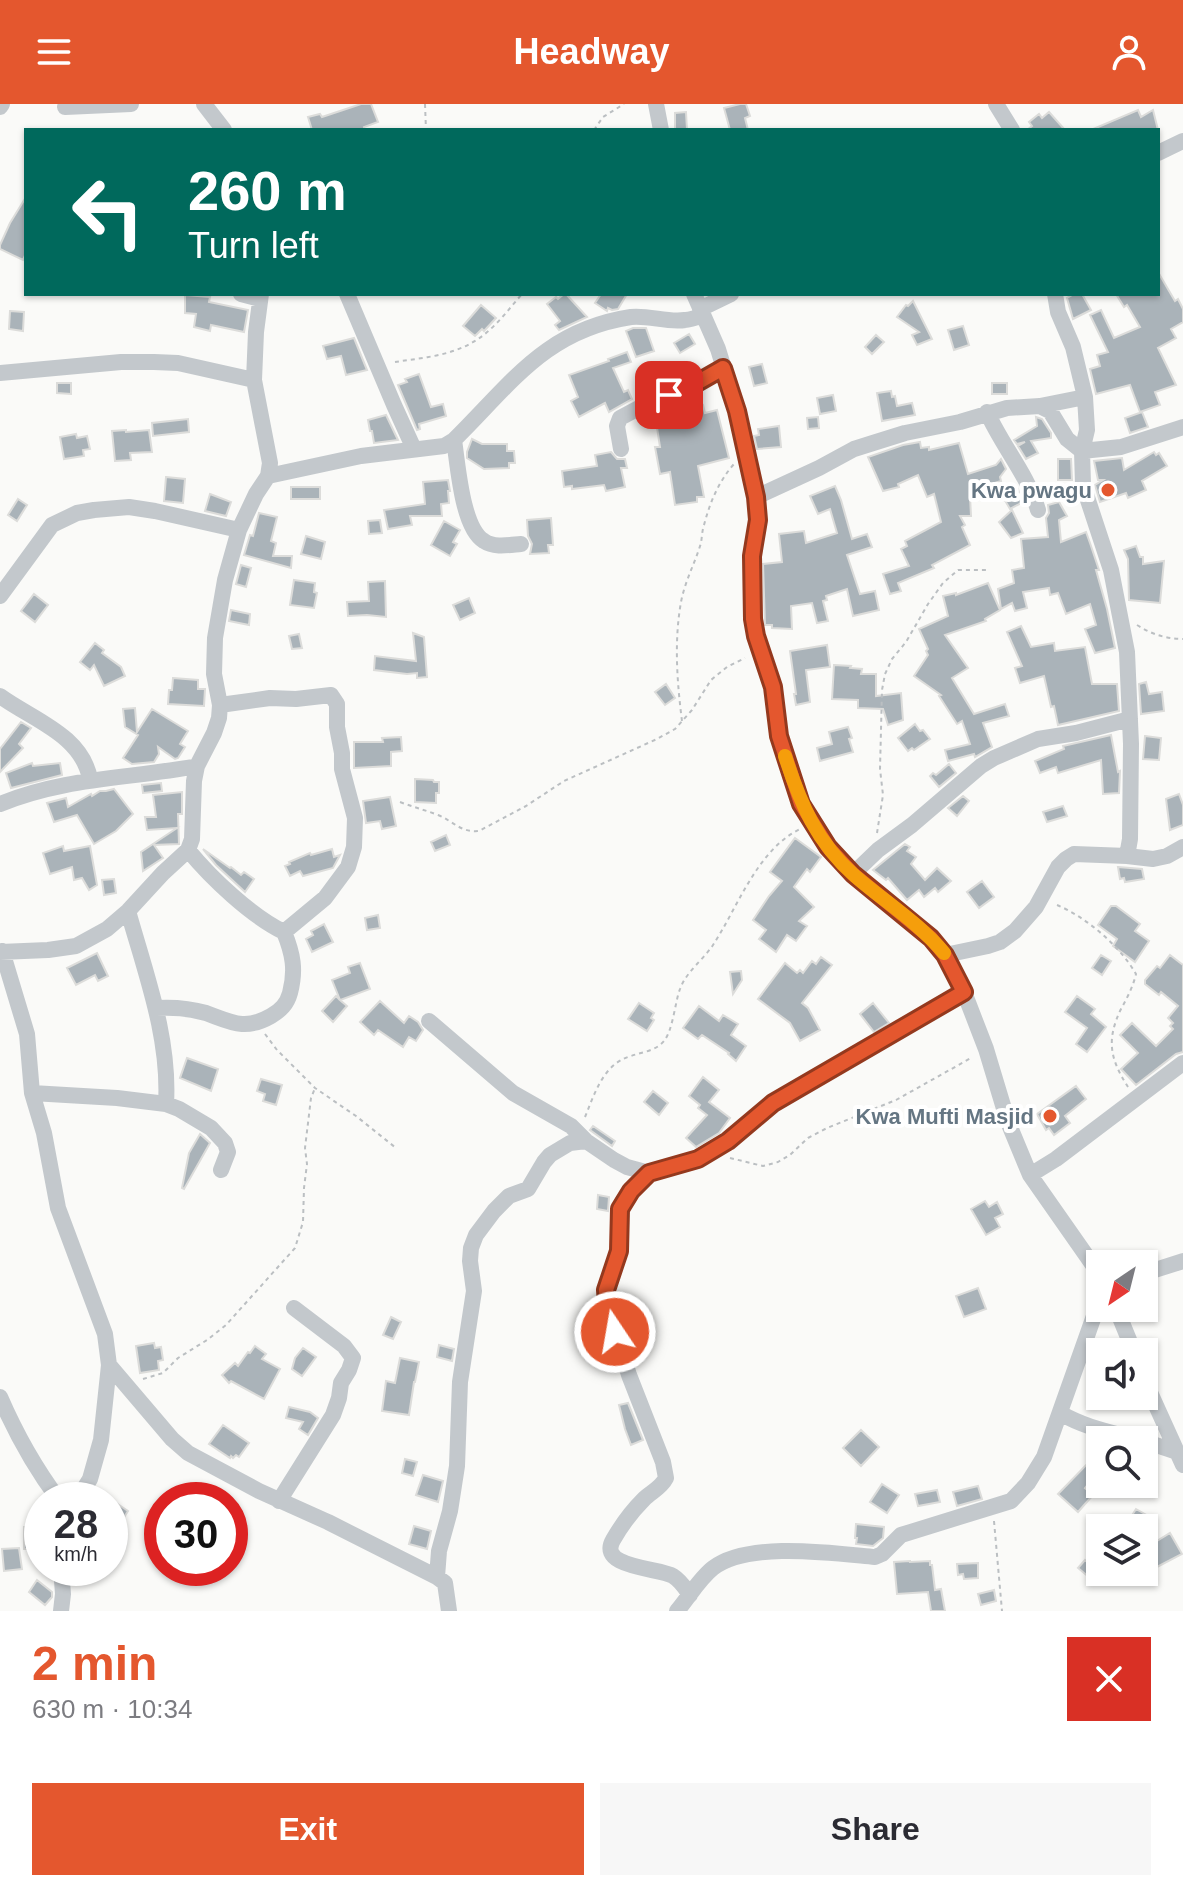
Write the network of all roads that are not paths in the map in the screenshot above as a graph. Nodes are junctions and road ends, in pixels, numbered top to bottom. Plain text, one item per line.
1 (131, 104) edge
2 (204, 104) edge
3 (656, 104) edge
4 (996, 104) edge
5 (65, 107) dead end
6 (222, 128) edge
7 (661, 128) edge
8 (1011, 128) edge
9 (1183, 141) edge
10 (1160, 152) edge
11 (261, 296) edge
12 (348, 296) edge
13 (726, 296) edge
14 (1055, 296) edge
15 (699, 306) edge
16 (723, 368) junction
17 (0, 373) edge
18 (254, 380) junction
19 (1085, 397) junction
20 (1040, 406) junction
21 (987, 412) junction
22 (1183, 427) edge
23 (454, 440) junction
24 (414, 449) junction
25 (621, 449) dead end
26 (1082, 451) junction
27 (268, 476) junction
28 (756, 497) junction
29 (1038, 510) dead end
30 (239, 530) junction
31 (521, 544) dead end
32 (0, 596) edge
33 (0, 696) edge
34 (220, 705) junction
35 (1130, 719) junction
36 (197, 766) junction
37 (90, 779) junction
38 (0, 804) edge
39 (1183, 847) edge
40 (188, 850) junction
41 (1127, 856) junction
42 (853, 874) junction
43 (128, 911) junction
44 (284, 932) junction
45 (1, 952) edge
46 (945, 955) junction
47 (964, 992) junction
48 (156, 1008) junction
49 (429, 1021) dead end
50 (1183, 1063) edge
51 (32, 1093) junction
52 (166, 1104) junction
53 (582, 1136) junction
54 (221, 1170) dead end
55 (649, 1173) junction
56 (1030, 1175) junction
57 (1086, 1254) edge
58 (1183, 1261) edge
59 (1158, 1269) edge
60 (294, 1308) dead end
61 (1092, 1322) edge
62 (109, 1365) junction
63 (0, 1397) edge
64 (1158, 1410) edge
65 (1060, 1413) junction
66 (1086, 1427) edge
67 (1158, 1449) edge
68 (1180, 1459) edge
69 (46, 1482) edge
70 (88, 1482) edge
71 (279, 1501) junction
72 (437, 1577) junction
73 (62, 1586) edge
74 (690, 1595) junction
75 (61, 1611) edge
76 (449, 1611) edge
77 (677, 1611) edge

1 - 5 street
2 - 6 street
3 - 7 street
4 - 8 street
9 - 10 street
11 - 18 street
12 - 24 street
13 - 15 street
14 - 19 street
15 - 16 street
15 - 23 street
16 - 25 street
16 - 28 street
17 - 18 street
18 - 27 street
19 - 20 street
19 - 26 street
20 - 21 street
20 - 26 street
21 - 28 street
21 - 29 street
22 - 26 street
23 - 24 street
23 - 31 street
24 - 27 street
26 - 35 street
27 - 30 street
28 - 42 street
30 - 32 street
30 - 34 street
33 - 37 street
34 - 36 street
34 - 44 street
35 - 41 street
35 - 42 street
36 - 37 street
36 - 40 street
37 - 38 street
39 - 41 street
40 - 43 street
40 - 44 street
41 - 46 street
42 - 46 street
43 - 45 street
43 - 48 street
44 - 48 street
45 - 51 street
46 - 47 street
47 - 55 street
47 - 56 street
48 - 52 street
49 - 53 street
50 - 56 street
51 - 52 street
51 - 62 street
52 - 54 street
53 - 55 street
53 - 72 street
55 - 74 street
56 - 57 street
58 - 59 street
60 - 71 street
61 - 65 street
62 - 70 street
62 - 71 street
63 - 69 street
64 - 68 street
65 - 66 street
65 - 74 street
67 - 68 street
71 - 72 street
72 - 76 street
73 - 75 street
74 - 77 street

